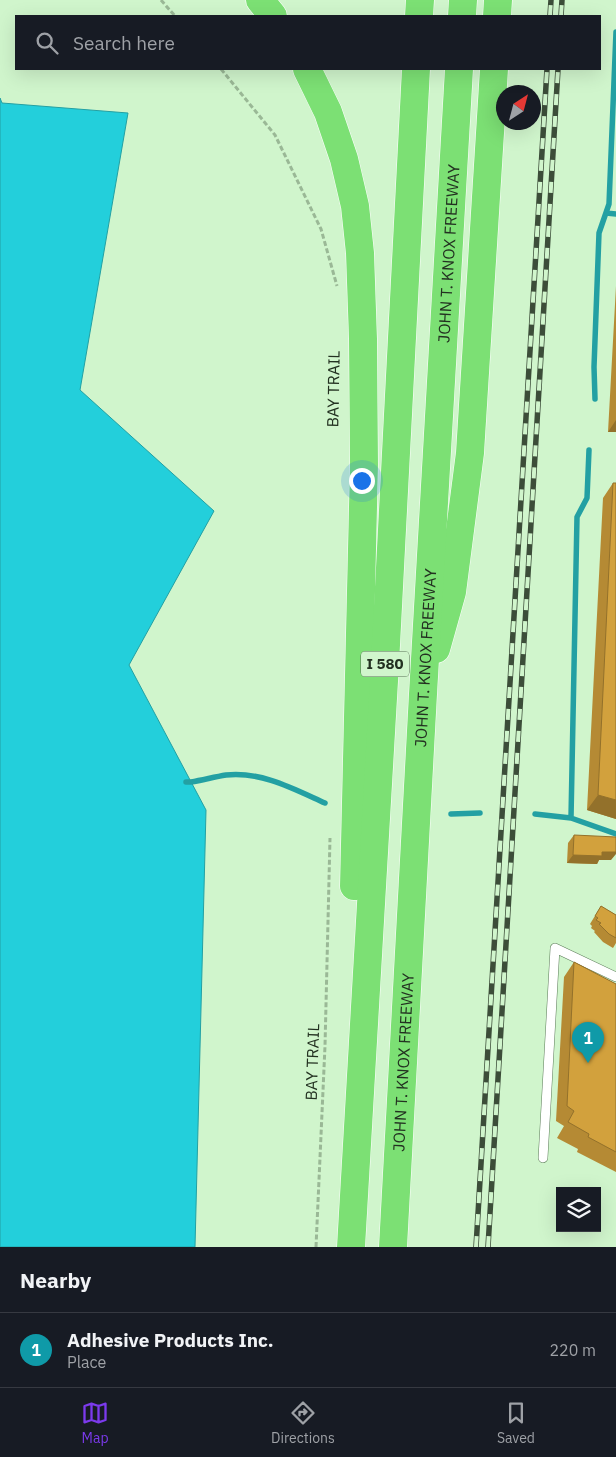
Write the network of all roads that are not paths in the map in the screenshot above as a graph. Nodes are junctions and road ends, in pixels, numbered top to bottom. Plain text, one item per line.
1 (260, 0) edge
2 (420, 0) edge
3 (463, 0) edge
4 (498, 0) edge
5 (272, 15) edge
6 (419, 15) edge
7 (462, 15) edge
8 (497, 15) edge
9 (308, 70) edge
10 (416, 70) edge
11 (459, 70) edge
12 (494, 70) edge
13 (422, 694) junction
14 (616, 977) edge
15 (366, 993) junction
16 (543, 1158) dead end
17 (351, 1247) edge
18 (393, 1247) edge

1 - 5 highway
2 - 6 highway
3 - 7 highway
4 - 8 highway
9 - 15 highway
10 - 15 highway, I 580
11 - 13 highway, JOHN T. KNOX FREEWAY / I 580
12 - 13 highway
13 - 18 highway, JOHN T. KNOX FREEWAY / I 580
14 - 16 lane
15 - 17 highway, I 580

